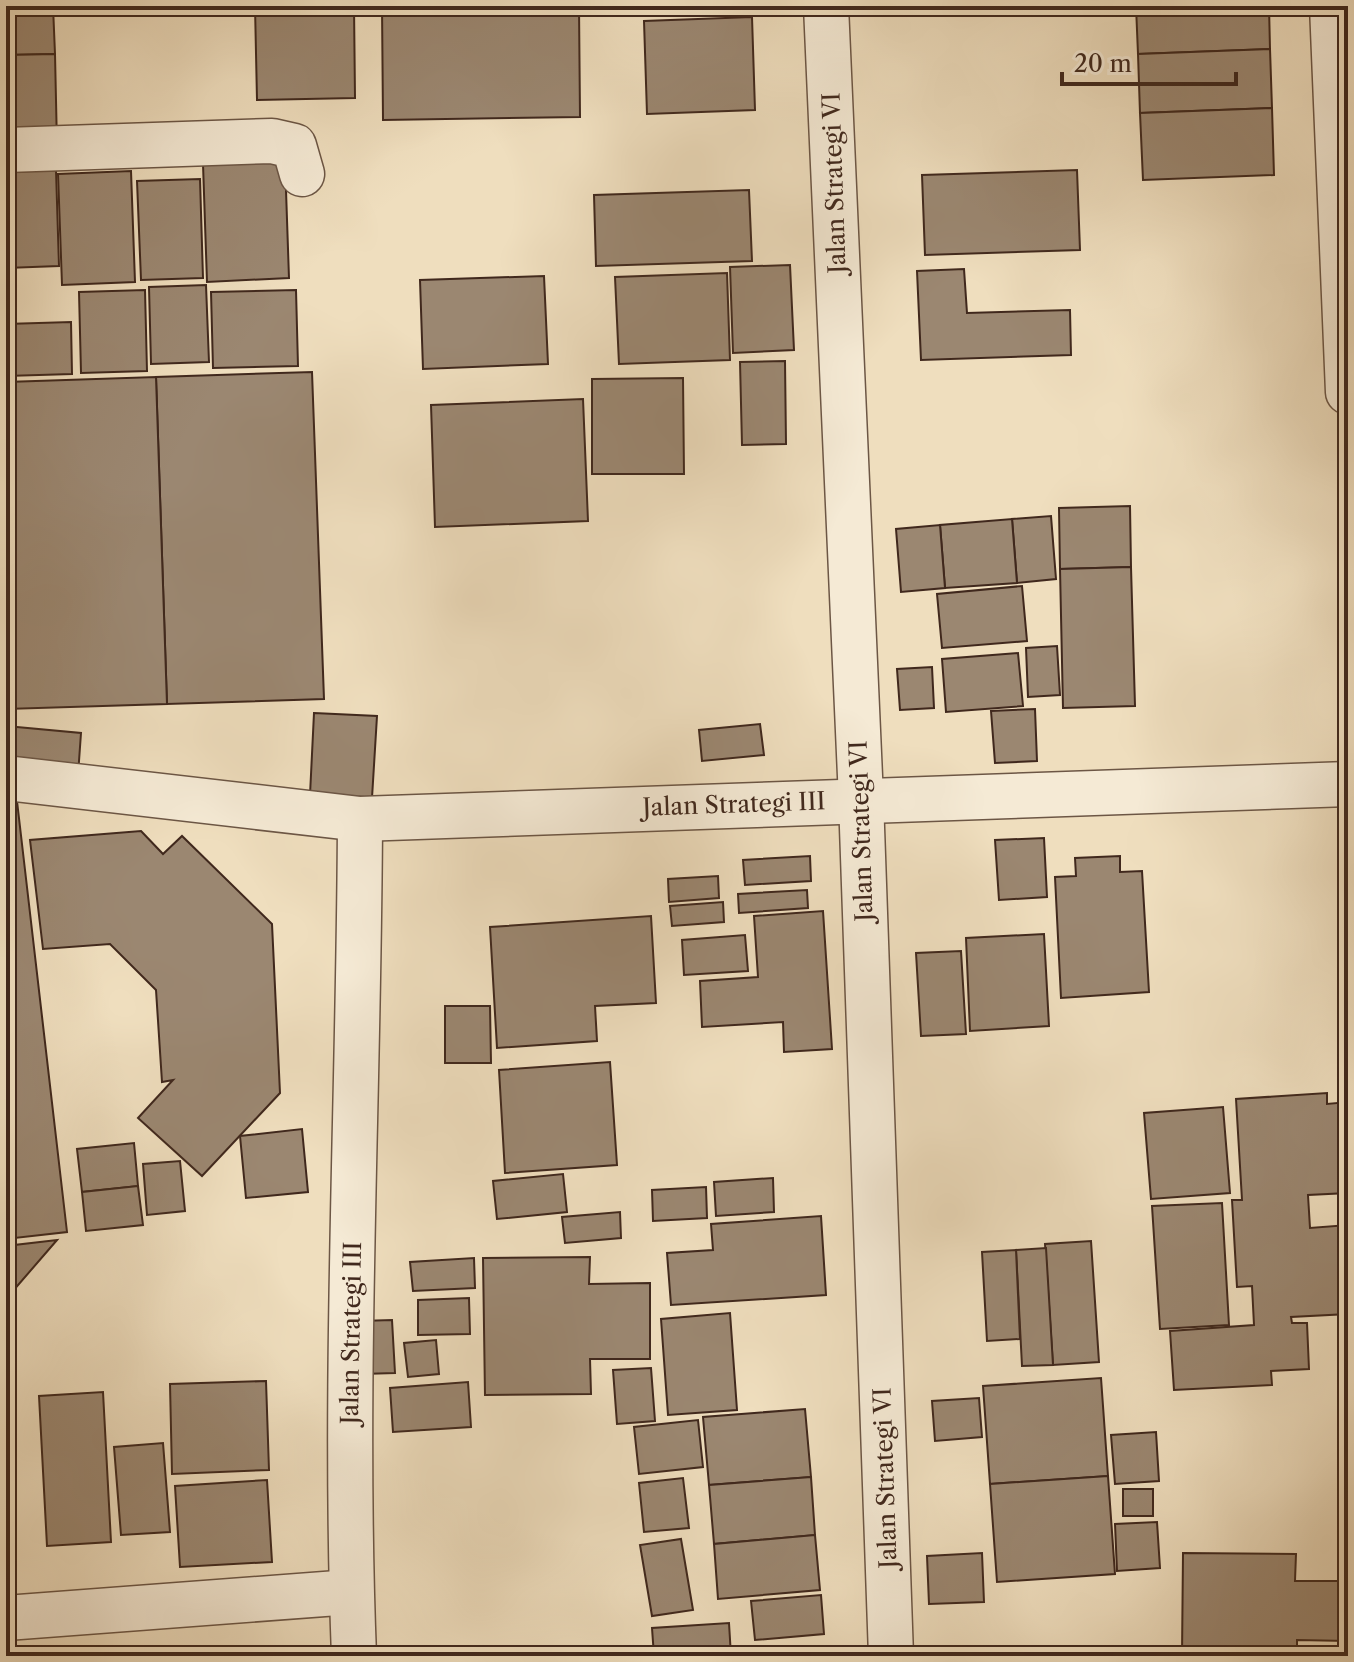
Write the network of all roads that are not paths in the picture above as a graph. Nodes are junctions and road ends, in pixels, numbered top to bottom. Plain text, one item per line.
1 (826, 6) edge
2 (1332, 6) edge
3 (6, 150) edge
4 (302, 174) dead end
5 (1348, 392) edge
6 (6, 778) edge
7 (1348, 784) edge
8 (861, 799) junction
9 (360, 819) junction
10 (351, 1592) junction
11 (6, 1618) edge
12 (354, 1656) edge
13 (891, 1656) edge

1 - 8 street, Jalan Strategi VI
2 - 5 street
3 - 4 street
6 - 9 street, Jalan Strategi III
7 - 8 street, Jalan Strategi III
8 - 9 street, Jalan Strategi III
8 - 13 street, Jalan Strategi VI
9 - 10 street, Jalan Strategi III
10 - 11 street
10 - 12 street, Jalan Strategi III

